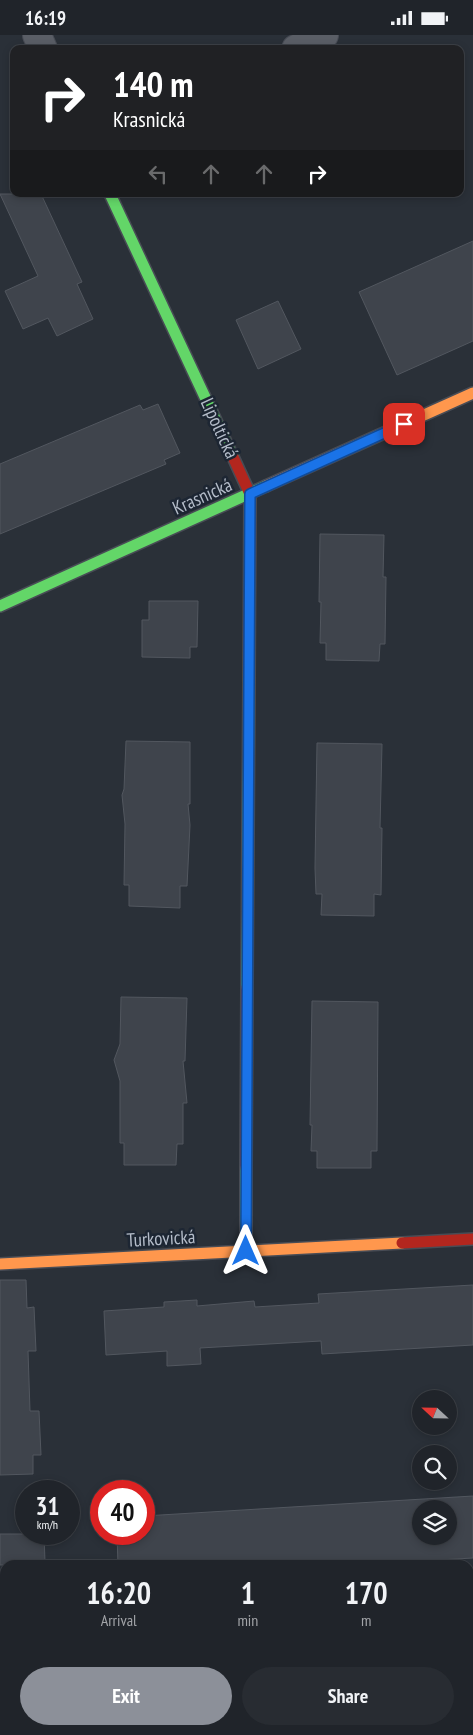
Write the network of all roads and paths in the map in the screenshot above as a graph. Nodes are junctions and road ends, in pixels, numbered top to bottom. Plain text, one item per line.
1 (324, 35) edge
2 (304, 45) edge
3 (111, 197) edge
4 (473, 393) edge
5 (250, 494) junction
6 (0, 605) edge
7 (473, 1239) edge
8 (246, 1251) junction
9 (0, 1264) edge

1 - 2 street
3 - 5 street, Lipoltická
4 - 5 street, Krasnická
5 - 6 street, Krasnická
5 - 8 street, Lipoltická
7 - 8 street, Turkovická
8 - 9 street, Turkovická

